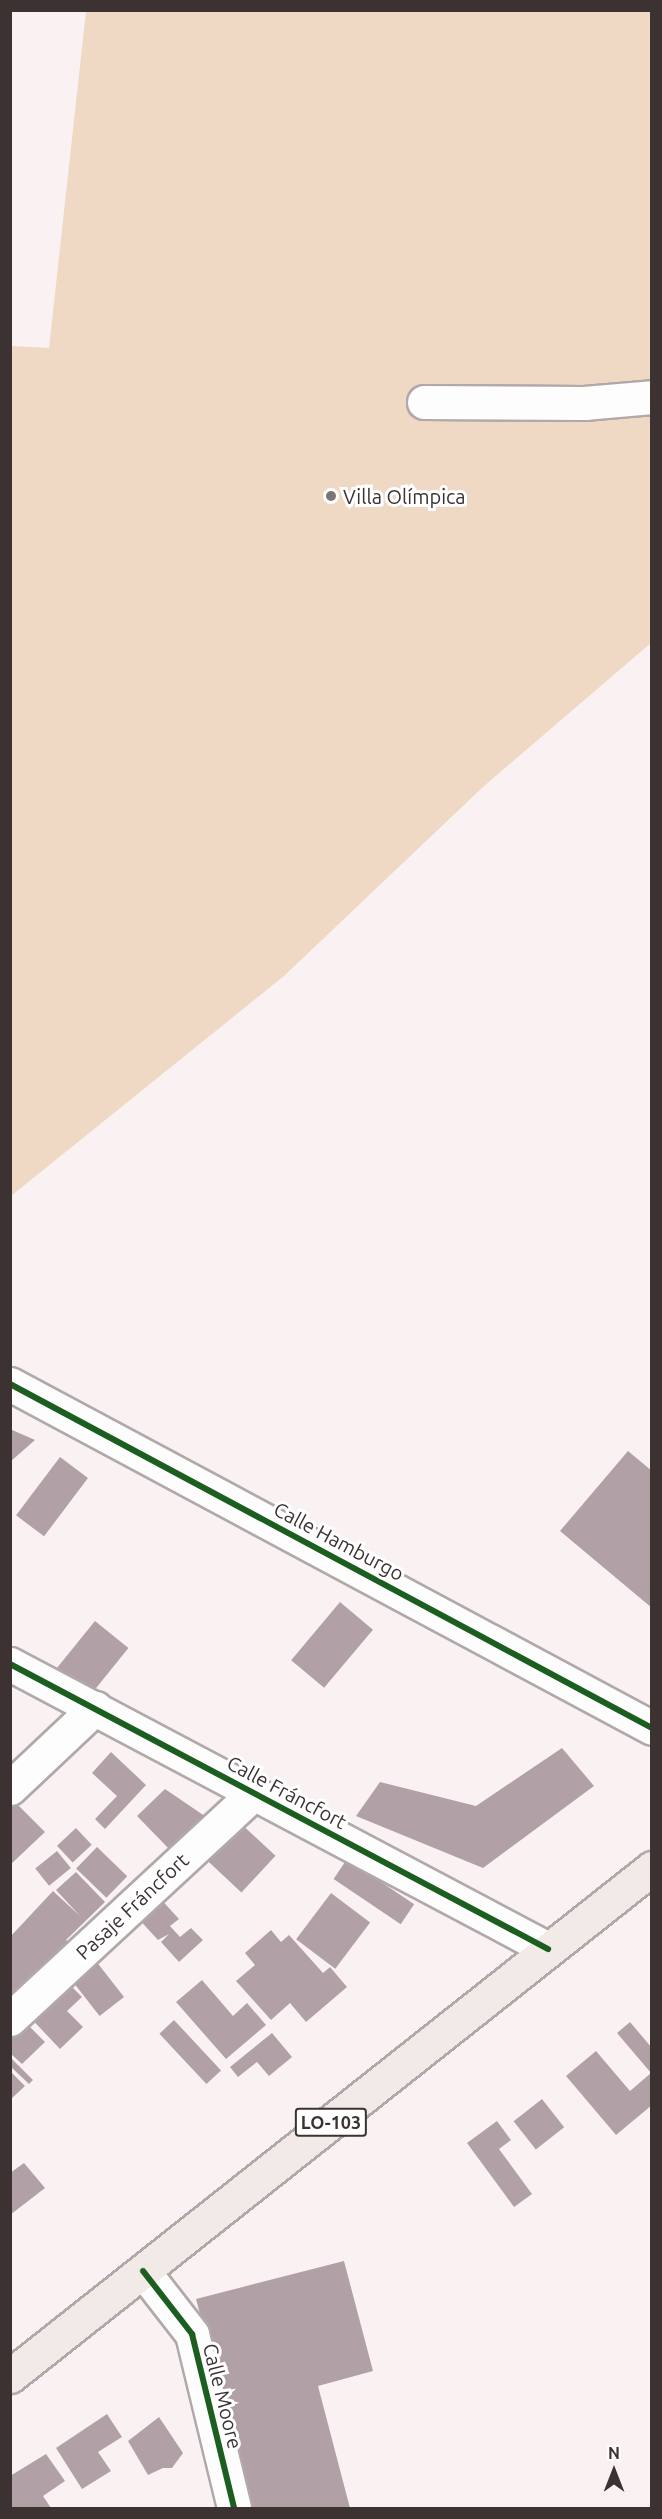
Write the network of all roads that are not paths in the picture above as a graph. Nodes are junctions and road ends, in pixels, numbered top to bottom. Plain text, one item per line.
1 (651, 397) edge
2 (424, 402) dead end
3 (10, 1384) edge
4 (10, 1664) edge
5 (95, 1708) junction
6 (651, 1728) edge
7 (10, 1788) edge
8 (254, 1793) junction
9 (651, 1868) edge
10 (548, 1949) junction
11 (10, 2019) edge
12 (143, 2271) junction
13 (10, 2376) edge
14 (234, 2508) edge

1 - 2 street
3 - 6 street, Calle Hamburgo
4 - 5 street, Calle Fráncfort
5 - 7 street
5 - 8 street, Calle Fráncfort
8 - 10 street, Calle Fráncfort
8 - 11 street, Pasaje Fráncfort
9 - 10 main road, LO-103
10 - 12 main road, LO-103
12 - 13 main road, LO-103
12 - 14 street, Calle Moore

